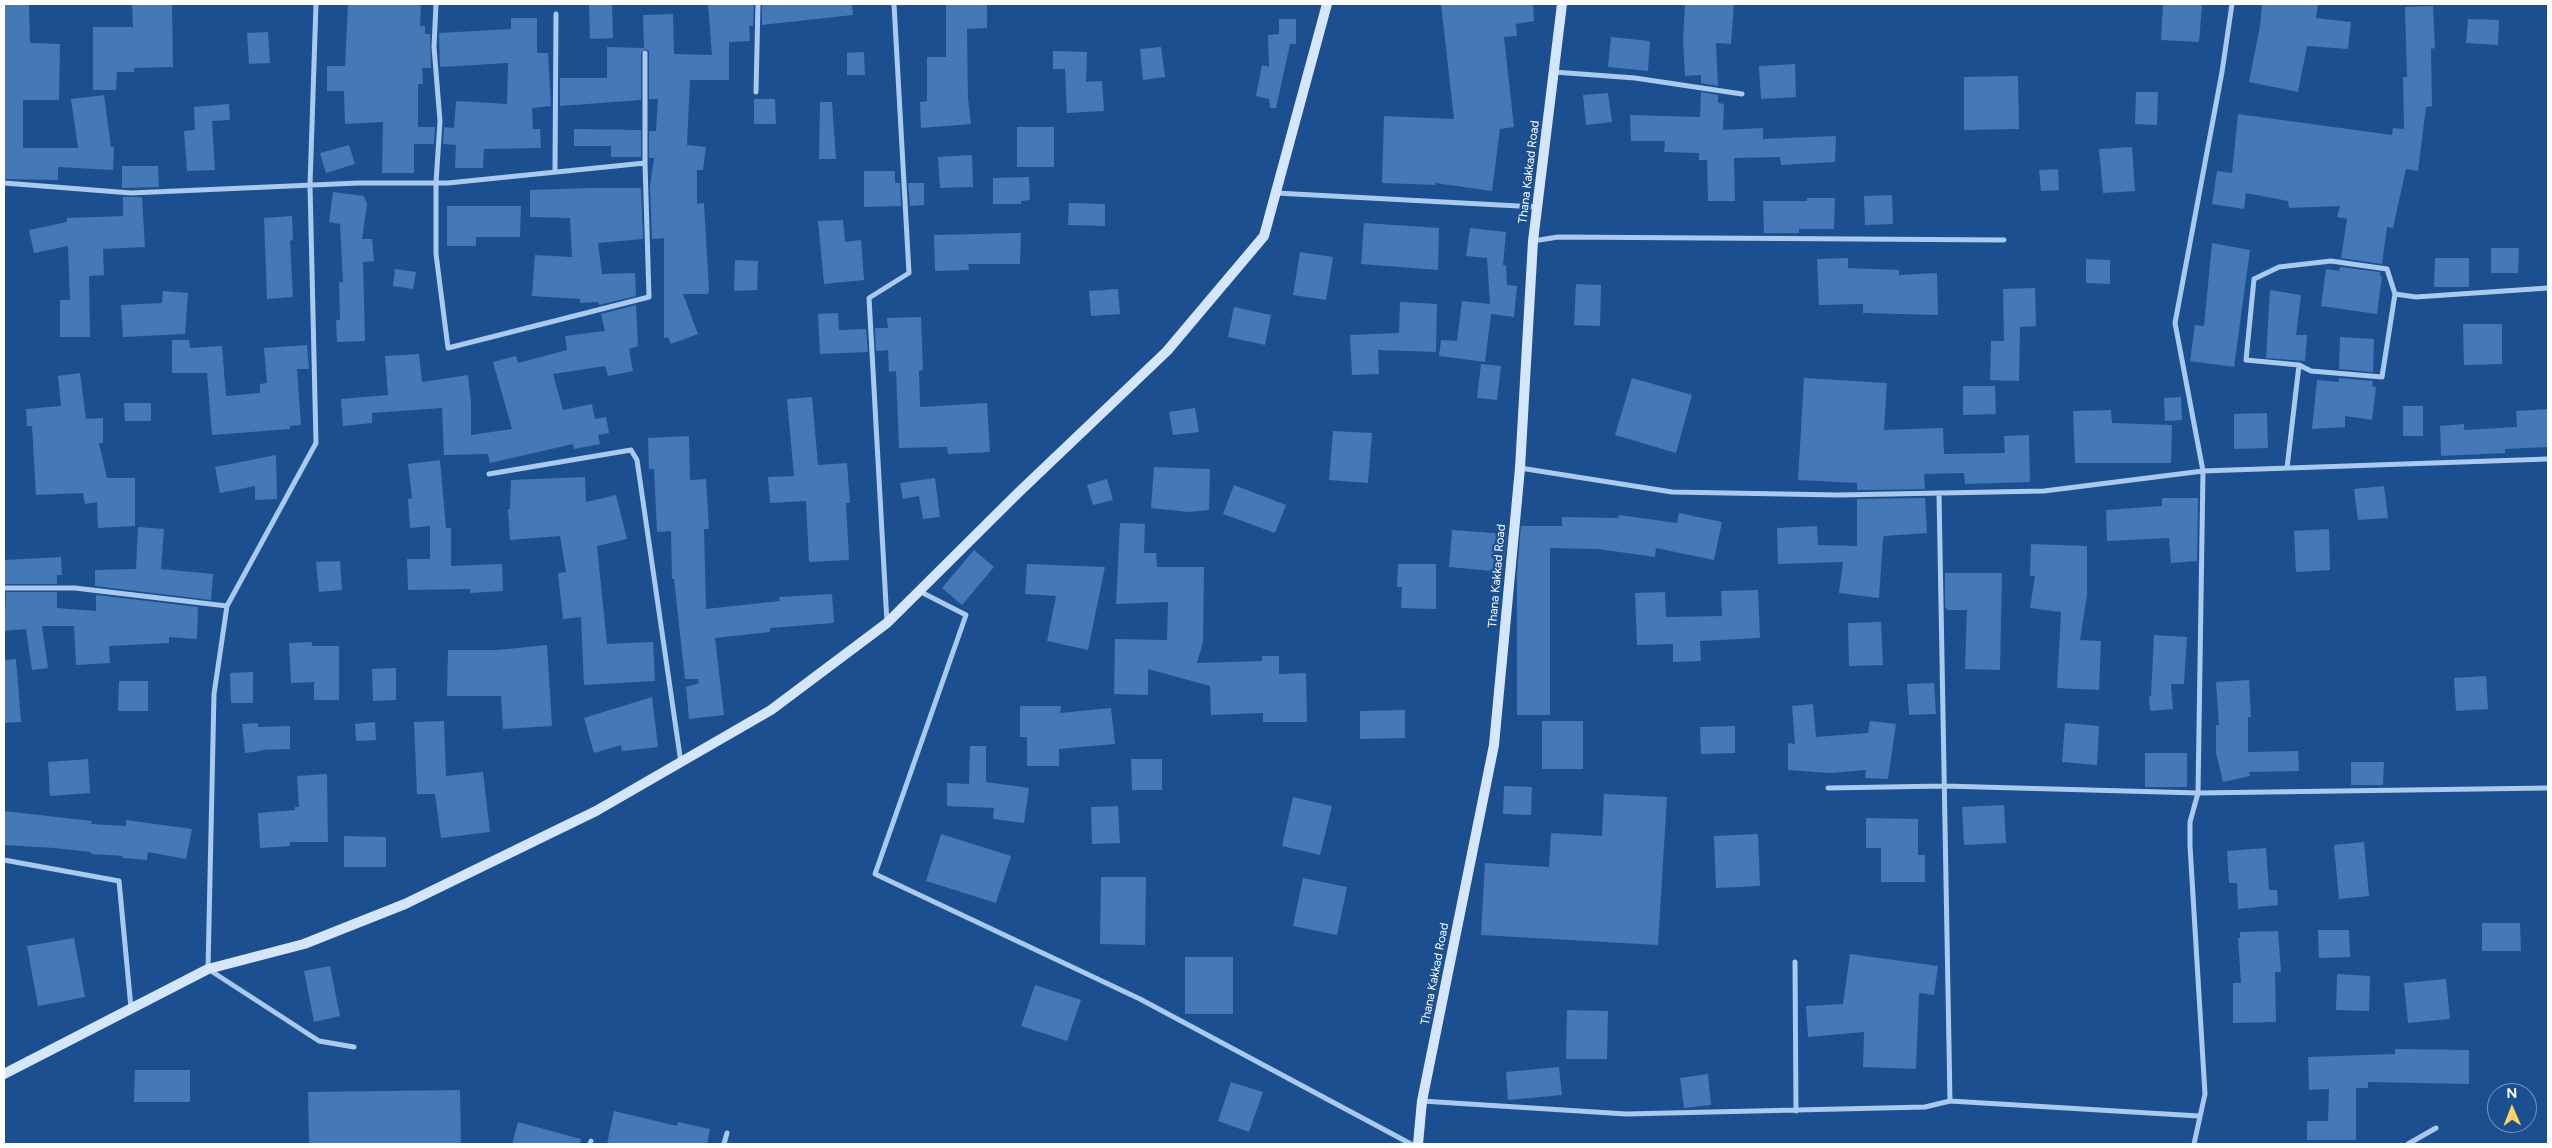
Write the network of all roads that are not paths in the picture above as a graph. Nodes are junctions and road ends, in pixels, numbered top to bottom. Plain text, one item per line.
1 (316, 4) edge
2 (436, 4) edge
3 (758, 4) edge
4 (894, 4) edge
5 (1327, 4) edge
6 (1562, 4) edge
7 (2232, 4) edge
8 (556, 14) dead end
9 (645, 53) dead end
10 (1554, 72) junction
11 (756, 92) dead end
12 (1742, 94) dead end
13 (645, 163) junction
14 (555, 172) junction
15 (4, 183) edge
16 (436, 183) junction
17 (310, 185) junction
18 (1275, 193) junction
19 (1537, 207) junction
20 (2004, 240) dead end
21 (1533, 241) junction
22 (2548, 288) edge
23 (2395, 294) junction
24 (2299, 365) junction
25 (2548, 459) edge
26 (1520, 468) junction
27 (2287, 468) junction
28 (2203, 471) junction
29 (489, 474) dead end
30 (1939, 493) junction
31 (4, 588) edge
32 (919, 591) junction
33 (227, 606) junction
34 (887, 623) junction
35 (681, 764) junction
36 (1944, 786) junction
37 (1828, 788) dead end
38 (2548, 788) edge
39 (2198, 793) junction
40 (4, 860) edge
41 (1794, 962) dead end
42 (208, 969) junction
43 (131, 1009) junction
44 (354, 1047) dead end
45 (4, 1074) edge
46 (1422, 1101) junction
47 (1950, 1101) junction
48 (1796, 1110) junction
49 (2199, 1116) junction
50 (2436, 1128) dead end
51 (727, 1132) dead end
52 (724, 1144) edge
53 (1411, 1144) edge
54 (1418, 1144) edge
55 (2194, 1144) edge
56 (2408, 1144) edge

1 - 17 street
2 - 16 street
3 - 11 street
4 - 34 street
5 - 18 main road
6 - 10 main road, Thana Kakkad Road
7 - 28 street
8 - 14 street
9 - 13 street
10 - 12 street
10 - 19 main road, Thana Kakkad Road
13 - 14 street
13 - 16 street
14 - 16 street
15 - 17 street
16 - 17 street
17 - 33 street
18 - 19 street
18 - 32 main road
19 - 21 main road, Thana Kakkad Road
20 - 21 street
21 - 26 main road, Thana Kakkad Road
22 - 23 street
23 - 24 street
23 - 24 street
24 - 27 street
25 - 27 street
26 - 30 street
26 - 46 main road, Thana Kakkad Road
27 - 28 street
28 - 30 street
28 - 39 street
29 - 35 street
30 - 36 street
31 - 33 street
32 - 34 main road
32 - 53 street
33 - 42 street
34 - 35 main road
35 - 42 main road
36 - 37 street
36 - 39 street
36 - 47 street
38 - 39 street
39 - 49 street
40 - 43 street
41 - 48 street
42 - 43 main road
42 - 44 street
43 - 45 main road
46 - 48 street
46 - 54 main road, Thana Kakkad Road
47 - 48 street
47 - 49 street
49 - 55 street
50 - 56 street
51 - 52 street

